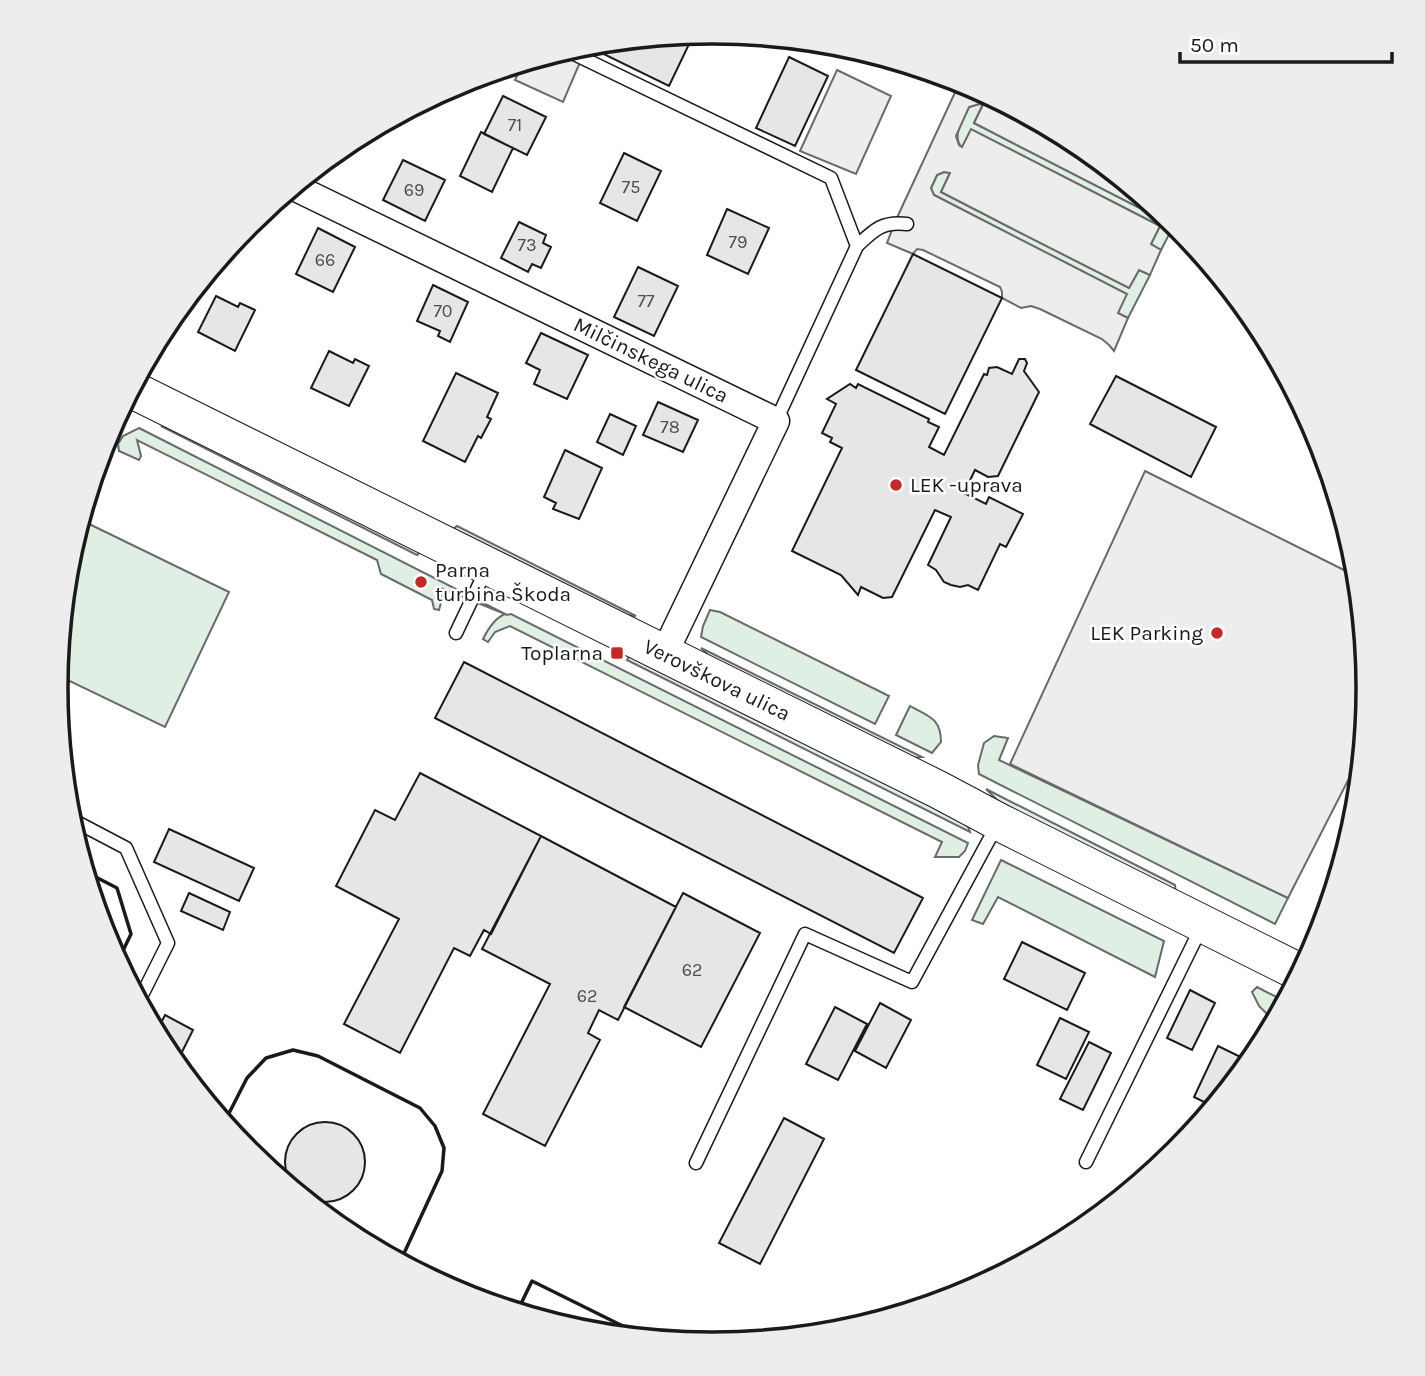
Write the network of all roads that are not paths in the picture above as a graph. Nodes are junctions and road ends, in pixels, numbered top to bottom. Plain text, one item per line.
1 (581, 57) edge
2 (303, 191) edge
3 (907, 224) dead end
4 (857, 246) junction
5 (140, 394) edge
6 (776, 421) junction
7 (488, 566) junction
8 (456, 633) dead end
9 (664, 654) junction
10 (999, 822) junction
11 (84, 826) edge
12 (1203, 924) junction
13 (1292, 969) edge
14 (144, 990) edge
15 (1086, 1162) dead end
16 (696, 1163) dead end

1 - 4 lane
2 - 6 street, Milčinskega ulica
3 - 4 lane
4 - 6 lane
5 - 7 street, Verovškova ulica
6 - 9 street
7 - 8 lane
7 - 9 street, Verovškova ulica
9 - 10 street, Verovškova ulica
10 - 12 street, Verovškova ulica
10 - 16 lane
11 - 14 lane
12 - 13 street, Verovškova ulica
12 - 15 lane

